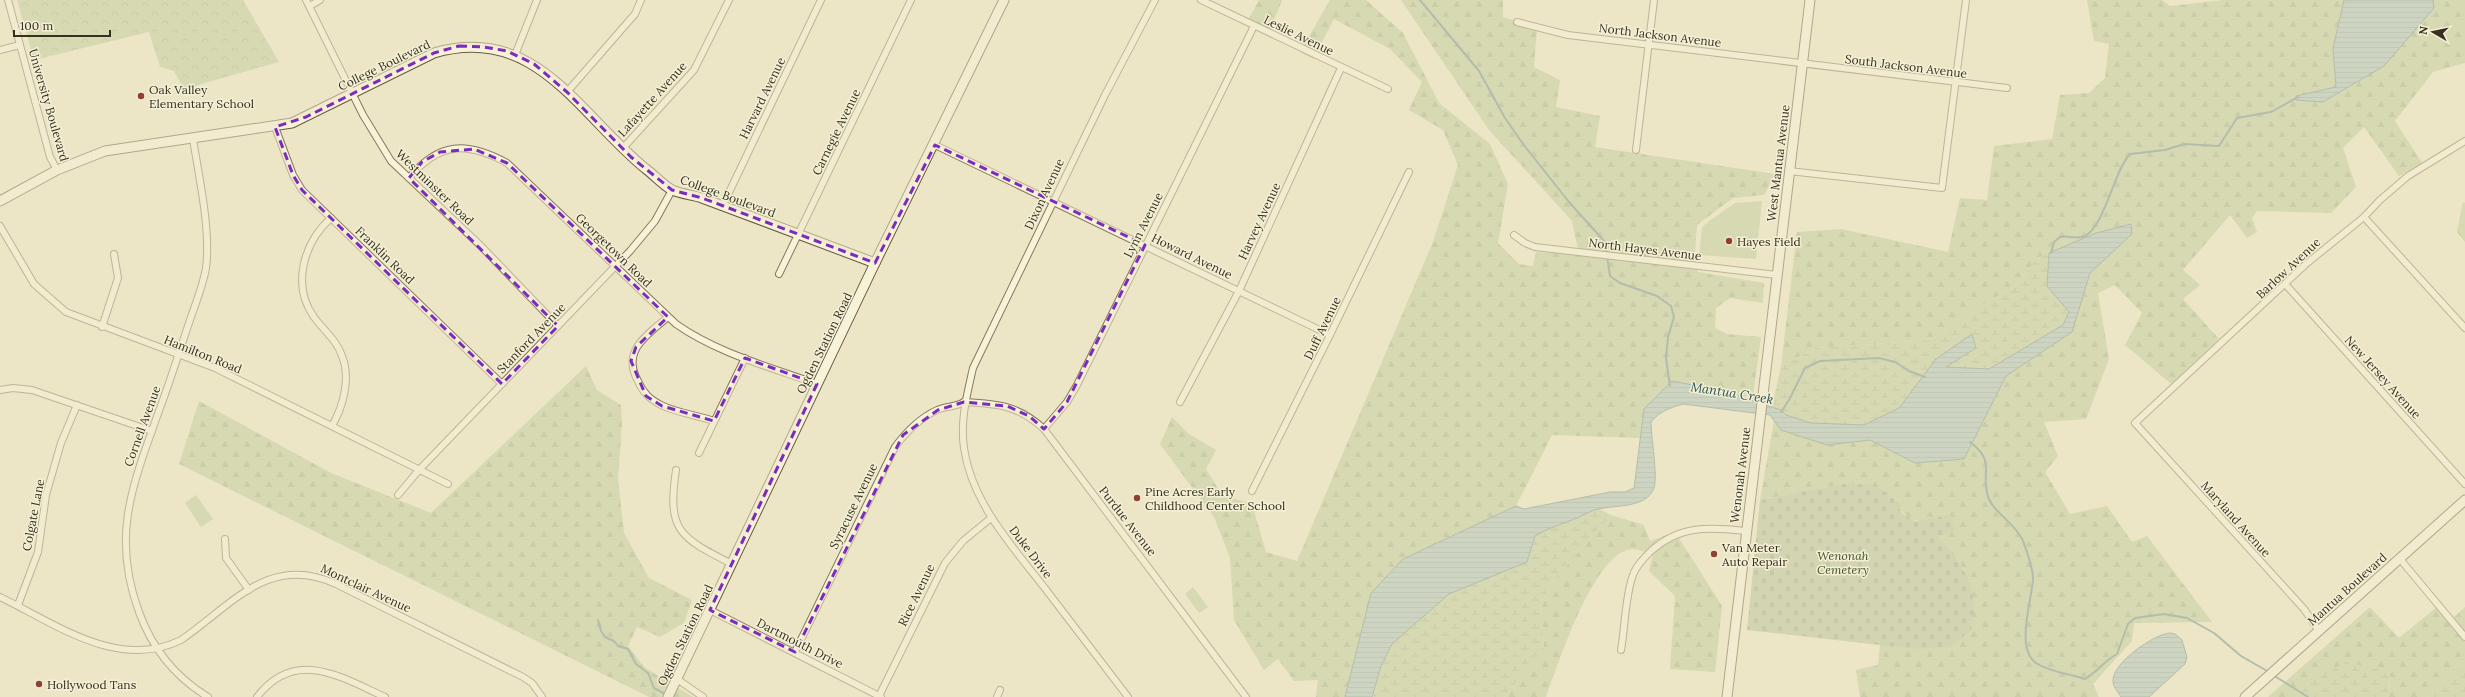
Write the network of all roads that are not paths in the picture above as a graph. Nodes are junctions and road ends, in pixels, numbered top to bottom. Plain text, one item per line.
1 (8, 0) edge
2 (320, 0) edge
3 (537, 0) edge
4 (641, 0) edge
5 (729, 0) edge
6 (821, 0) edge
7 (912, 0) edge
8 (1004, 0) edge
9 (1155, 0) edge
10 (1201, 0) edge
11 (1654, 0) edge
12 (1810, 0) edge
13 (1966, 0) edge
14 (308, 3) edge
15 (1517, 22) dead end
16 (1254, 26) junction
17 (20, 45) junction
18 (1649, 45) junction
19 (0, 50) edge
20 (515, 54) junction
21 (1802, 64) junction
22 (1341, 68) junction
23 (1956, 83) junction
24 (2007, 88) dead end
25 (1388, 89) dead end
26 (568, 92) junction
27 (353, 94) junction
28 (275, 127) junction
29 (193, 139) junction
30 (2465, 141) edge
31 (935, 145) junction
32 (623, 148) junction
33 (1636, 150) dead end
34 (57, 170) junction
35 (1789, 171) junction
36 (1409, 172) dead end
37 (409, 178) junction
38 (672, 190) junction
39 (0, 201) edge
40 (1051, 202) junction
41 (723, 205) junction
42 (2364, 217) junction
43 (330, 218) junction
44 (0, 226) edge
45 (798, 235) junction
46 (1514, 235) dead end
47 (1145, 245) junction
48 (114, 254) dead end
49 (875, 263) junction
50 (615, 266) junction
51 (779, 274) dead end
52 (1776, 275) junction
53 (2286, 285) junction
54 (1239, 290) junction
55 (668, 317) junction
56 (558, 326) junction
57 (102, 327) junction
58 (2465, 328) edge
59 (1330, 335) junction
60 (178, 354) junction
61 (744, 358) junction
62 (502, 384) junction
63 (817, 384) junction
64 (0, 390) edge
65 (1762, 400) joint
66 (964, 402) junction
67 (1180, 402) dead end
68 (76, 405) junction
69 (714, 421) junction
70 (2135, 423) joint
71 (332, 426) junction
72 (1044, 429) junction
73 (152, 431) junction
74 (699, 453) dead end
75 (419, 470) junction
76 (676, 470) dead end
77 (448, 484) dead end
78 (2465, 484) edge
79 (1252, 491) dead end
80 (398, 495) dead end
81 (2465, 500) edge
82 (991, 518) junction
83 (1745, 531) junction
84 (225, 539) dead end
85 (2400, 559) junction
86 (732, 564) junction
87 (249, 590) junction
88 (0, 597) edge
89 (18, 605) junction
90 (710, 610) junction
91 (2319, 631) junction
92 (2465, 637) edge
93 (156, 648) junction
94 (1621, 650) dead end
95 (795, 652) junction
96 (677, 679) junction
97 (1000, 690) dead end
98 (208, 697) edge
99 (257, 697) edge
100 (385, 697) edge
101 (542, 697) edge
102 (668, 697) edge
103 (703, 697) edge
104 (880, 697) edge
105 (997, 697) edge
106 (1128, 697) edge
107 (1246, 697) edge
108 (1727, 697) edge
109 (2245, 697) edge

1 - 17 street, University Boulevard
2 - 14 street
3 - 20 street
4 - 26 street
5 - 32 street, Lafayette Avenue
6 - 41 street, Harvard Avenue
7 - 45 street, Carnegie Avenue
8 - 31 street, Ogden Station Road
9 - 40 street, Dixon Avenue
10 - 16 street, Leslie Avenue
11 - 18 street
12 - 21 street, West Mantua Avenue
13 - 23 street
14 - 27 street, Westminster Road
15 - 18 street, North Jackson Avenue
16 - 22 street, Leslie Avenue
16 - 47 street, Lynn Avenue
17 - 19 street
17 - 34 street, University Boulevard
18 - 21 street, North Jackson Avenue
18 - 33 street
20 - 26 street, College Boulevard
20 - 27 street, College Boulevard
21 - 23 street, South Jackson Avenue
21 - 35 street, West Mantua Avenue
22 - 25 street, Leslie Avenue
22 - 54 street, Harvey Avenue
23 - 24 street, South Jackson Avenue
23 - 35 street
26 - 32 street, College Boulevard
27 - 28 street, College Boulevard
27 - 37 street, Westminster Road
28 - 29 street, College Boulevard
28 - 43 street, Franklin Road
29 - 34 street, College Boulevard
29 - 60 street, Cornell Avenue
30 - 42 street, Barlow Avenue
31 - 40 street, Howard Avenue
31 - 49 street, Ogden Station Road
32 - 38 street, College Boulevard
34 - 39 street, College Boulevard
35 - 52 street, West Mantua Avenue
36 - 59 street, Duff Avenue
37 - 50 street, Georgetown Road
37 - 56 street, Westminster Road
38 - 41 street, College Boulevard
38 - 50 street, Stanford Avenue
40 - 47 street, Howard Avenue
40 - 66 street, Dixon Avenue
41 - 45 street, College Boulevard
42 - 53 street, Barlow Avenue
42 - 58 street
43 - 62 street, Franklin Road
43 - 71 street
44 - 57 street, Hamilton Road
45 - 49 street, College Boulevard
45 - 51 street, Carnegie Avenue
46 - 52 street, North Hayes Avenue
47 - 54 street, Howard Avenue
47 - 72 street, Lynn Avenue
48 - 57 street
49 - 63 street, Ogden Station Road
50 - 55 street, Georgetown Road
50 - 56 street, Stanford Avenue
52 - 65 street, West Mantua Avenue
53 - 70 street, Barlow Avenue
53 - 78 street, New Jersey Avenue
54 - 59 street, Howard Avenue
54 - 67 street, Harvey Avenue
55 - 61 street, Georgetown Road
55 - 69 street
56 - 62 street, Stanford Avenue
57 - 60 street, Hamilton Road
59 - 79 street, Duff Avenue
60 - 71 street, Hamilton Road
60 - 73 street, Cornell Avenue
61 - 63 street, Georgetown Road
61 - 69 street
62 - 75 street, Stanford Avenue
63 - 86 street, Ogden Station Road
64 - 68 street
65 - 83 street, Wenonah Avenue
66 - 72 street, Purdue Avenue
66 - 82 street, Duke Drive
66 - 95 street, Syracuse Avenue
68 - 73 street
68 - 89 street, Colgate Lane
69 - 74 street
70 - 91 street, Maryland Avenue
71 - 75 street, Hamilton Road
72 - 107 street, Purdue Avenue
73 - 93 street, Cornell Avenue
75 - 77 street, Hamilton Road
75 - 80 street, Stanford Avenue
76 - 86 street
81 - 85 street, Mantua Boulevard
82 - 104 street, Rice Avenue
82 - 106 street, Duke Drive
83 - 94 street
83 - 108 street, Wenonah Avenue
84 - 87 street
85 - 91 street, Mantua Boulevard
85 - 92 street
86 - 90 street, Ogden Station Road
87 - 93 street, Montclair Avenue
87 - 101 street, Montclair Avenue
88 - 89 street, Montclair Avenue
89 - 93 street, Montclair Avenue
90 - 95 street, Dartmouth Drive
90 - 96 street, Ogden Station Road
91 - 109 street, Mantua Boulevard
93 - 98 street, Cornell Avenue
95 - 104 street, Dartmouth Drive
96 - 102 street, Ogden Station Road
96 - 103 street
97 - 105 street
99 - 100 street

